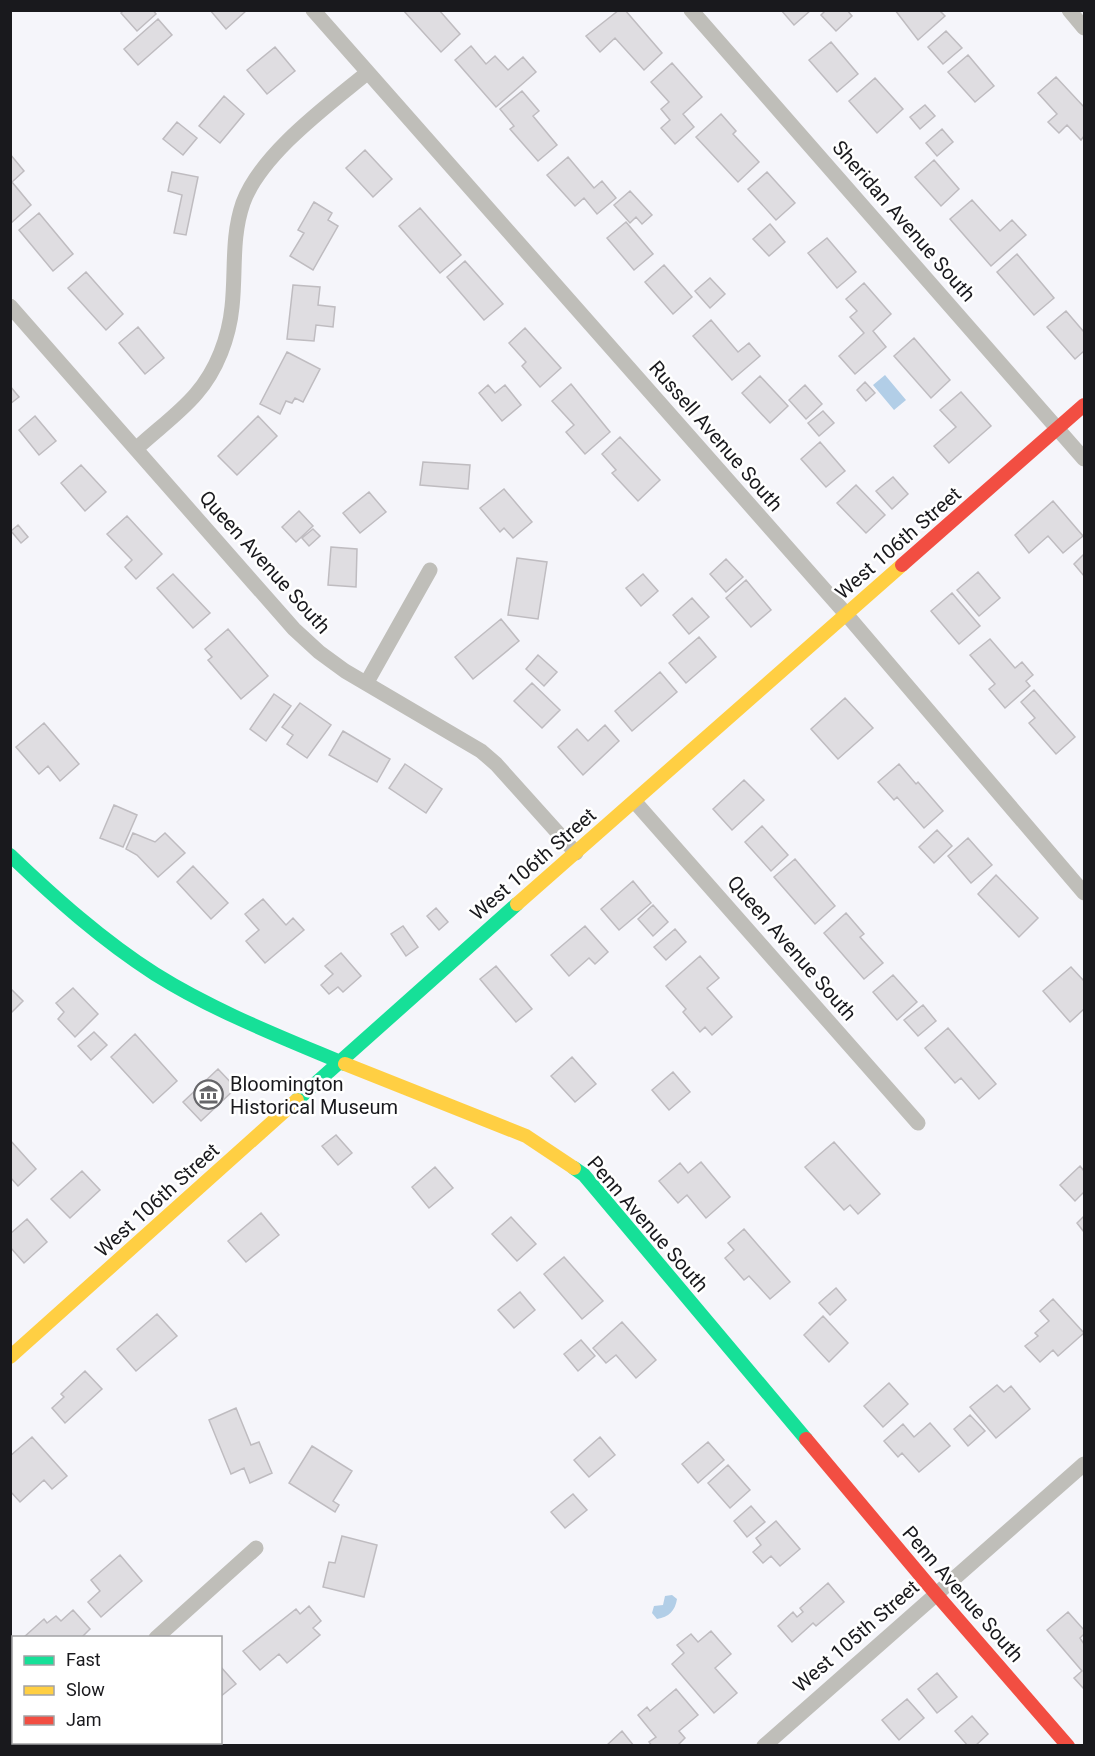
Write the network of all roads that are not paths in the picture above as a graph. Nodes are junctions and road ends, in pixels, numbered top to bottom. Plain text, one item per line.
1 (313, 10) edge
2 (692, 10) edge
3 (1069, 10) edge
4 (1084, 28) edge
5 (367, 73) junction
6 (10, 306) edge
7 (1084, 405) edge
8 (1058, 428) junction
9 (136, 448) junction
10 (1084, 459) edge
11 (430, 570) dead end
12 (846, 614) junction
13 (367, 682) junction
14 (634, 802) junction
15 (576, 853) junction
16 (10, 855) edge
17 (1084, 892) edge
18 (340, 1062) junction
19 (918, 1123) dead end
20 (10, 1357) edge
21 (1084, 1464) edge
22 (256, 1548) dead end
23 (936, 1594) junction
24 (158, 1636) edge
25 (764, 1746) edge
26 (1068, 1746) edge

1 - 5 street, Russell Avenue South
2 - 8 street, Sheridan Avenue South
3 - 4 street
5 - 9 street
5 - 12 street, Russell Avenue South
6 - 9 street, Queen Avenue South
7 - 8 street, West 106th Street
8 - 10 street, Sheridan Avenue South
8 - 12 street, West 106th Street
9 - 13 street, Queen Avenue South
11 - 13 street
12 - 14 street, West 106th Street
12 - 17 street, Russell Avenue South
13 - 15 street, Queen Avenue South
14 - 15 street, West 106th Street
14 - 19 street, Queen Avenue South
15 - 18 street, West 106th Street
16 - 18 street, Penn Avenue South
18 - 20 street, West 106th Street
18 - 23 street, Penn Avenue South
21 - 23 street, West 105th Street
22 - 24 street
23 - 25 street, West 105th Street
23 - 26 street, Penn Avenue South

